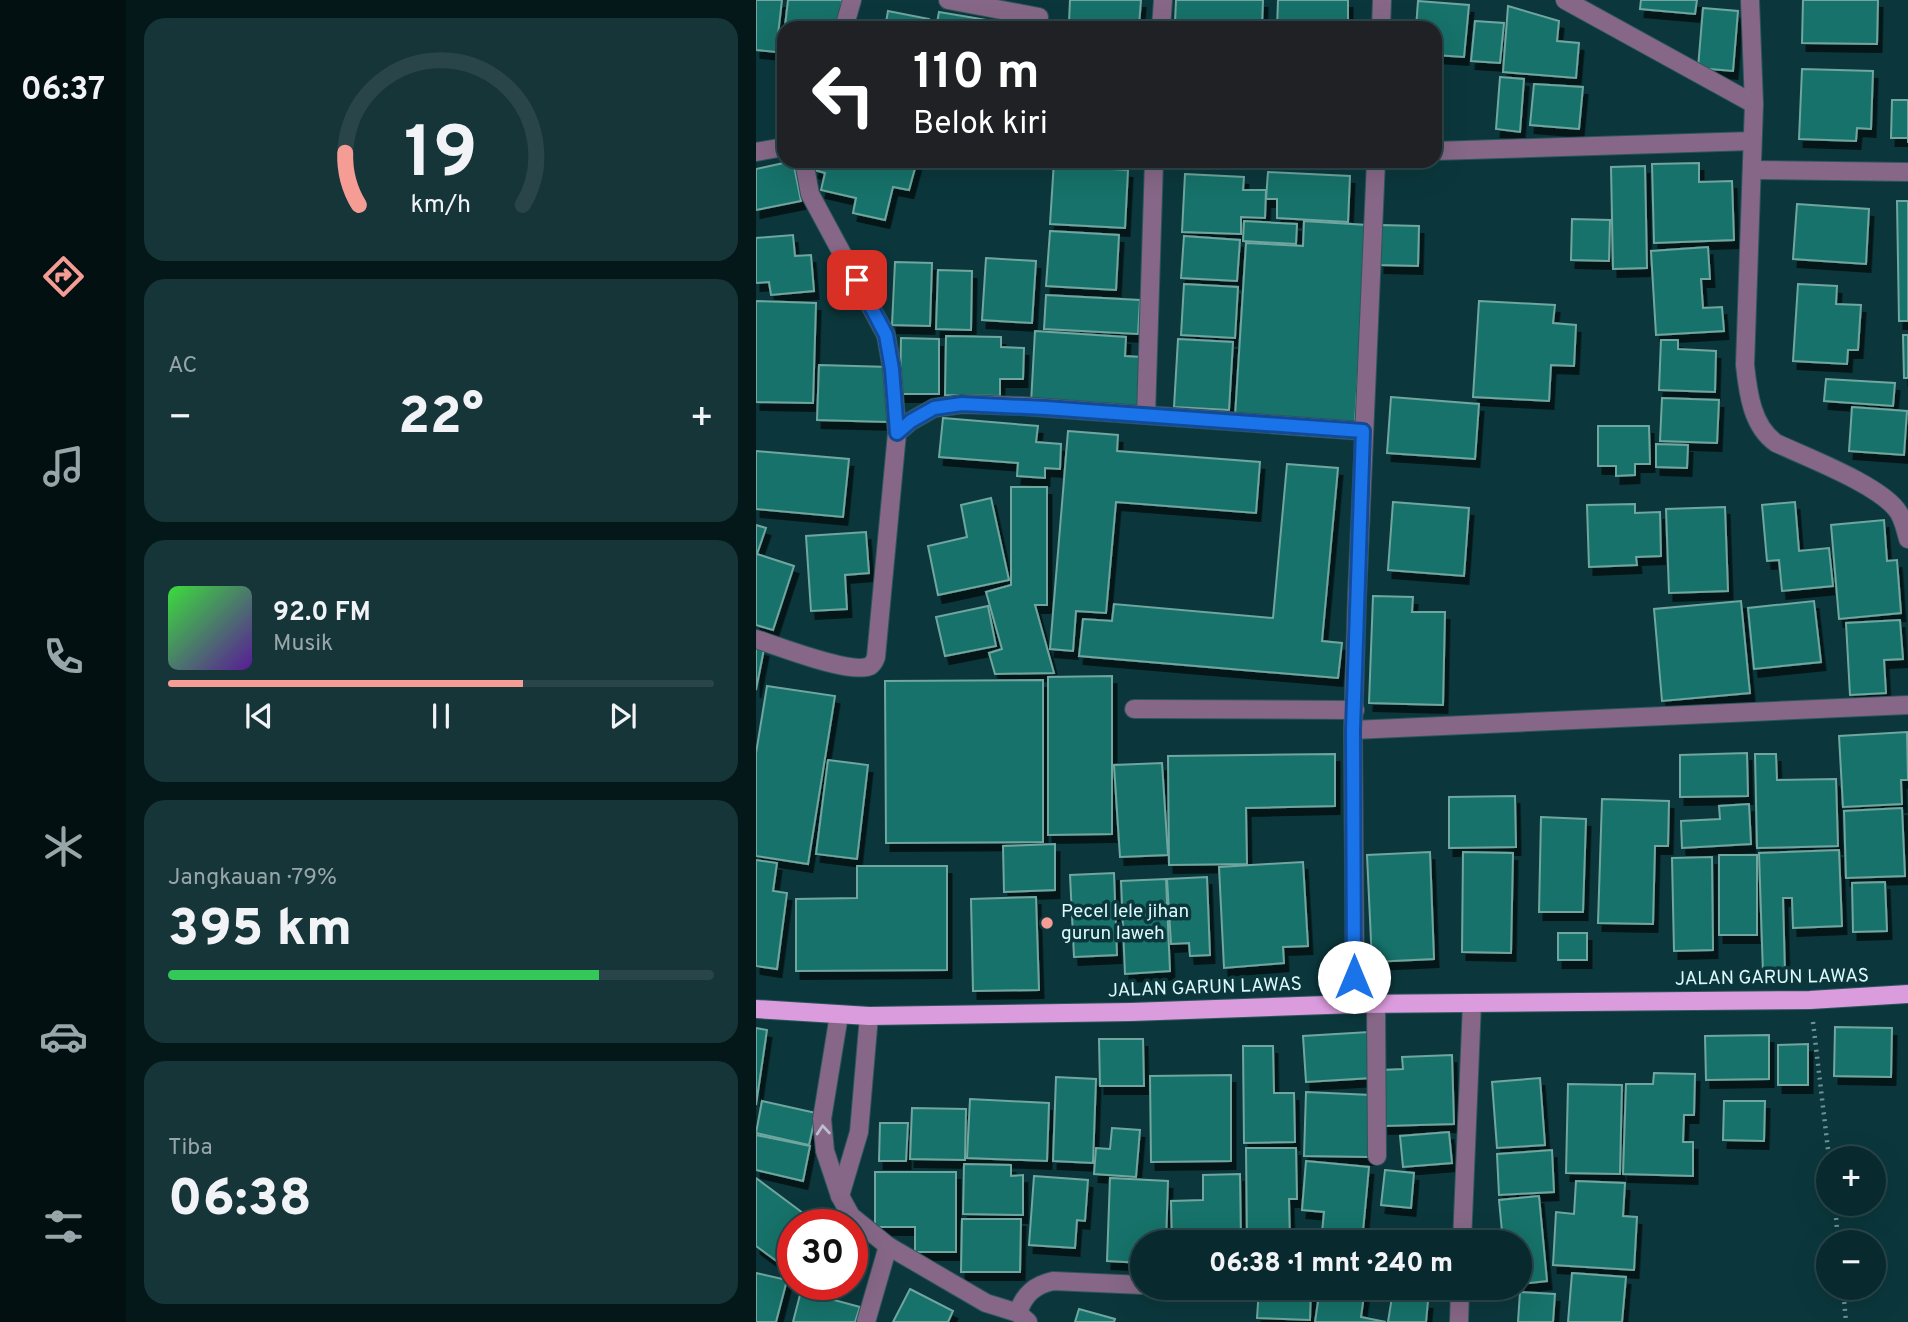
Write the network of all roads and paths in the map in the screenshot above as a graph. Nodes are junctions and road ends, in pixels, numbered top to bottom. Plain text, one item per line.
1 (852, 0) edge
2 (948, 0) edge
3 (1163, 0) edge
4 (1382, 0) edge
5 (1565, 0) edge
6 (1750, 0) edge
7 (1039, 17) dead end
8 (846, 21) edge
9 (1162, 21) edge
10 (1381, 21) edge
11 (1754, 104) junction
12 (1752, 141) junction
13 (777, 148) edge
14 (1442, 150) edge
15 (756, 152) edge
16 (805, 168) edge
17 (1154, 168) edge
18 (1376, 168) edge
19 (1753, 170) junction
20 (1908, 172) edge
21 (1146, 415) junction
22 (1363, 431) junction
23 (897, 433) junction
24 (1903, 511) edge
25 (1908, 539) edge
26 (756, 639) edge
27 (1908, 705) edge
28 (1135, 709) dead end
29 (1355, 709) junction
30 (1353, 730) junction
31 (1908, 994) edge
32 (1810, 1000) junction
33 (1472, 1003) junction
34 (1355, 1004) junction
35 (1376, 1004) junction
36 (756, 1009) edge
37 (839, 1015) junction
38 (869, 1016) junction
39 (1828, 1146) edge
40 (1377, 1156) dead end
41 (840, 1196) junction
42 (1463, 1230) edge
43 (888, 1245) junction
44 (1130, 1284) edge
45 (1460, 1300) edge
46 (1844, 1300) edge
47 (1023, 1317) edge
48 (866, 1322) edge
49 (1459, 1322) edge
50 (1846, 1322) edge

1 - 8 street
2 - 7 street
3 - 9 street
4 - 10 street
5 - 11 street
6 - 11 street
11 - 12 street
12 - 14 street
12 - 19 street
13 - 15 street
16 - 23 street
17 - 21 street
18 - 22 street
19 - 20 street
19 - 24 street
21 - 22 street
21 - 23 street
22 - 29 street
23 - 26 street
24 - 25 street
27 - 30 street
28 - 29 street
29 - 30 street
30 - 34 street
31 - 32 main road, JALAN GARUN LAWAS
32 - 33 main road, JALAN GARUN LAWAS
32 - 39 path
33 - 35 main road, JALAN GARUN LAWAS
33 - 42 street
34 - 35 main road, JALAN GARUN LAWAS
34 - 38 main road, JALAN GARUN LAWAS
35 - 40 street
36 - 37 main road, JALAN GARUN LAWAS
37 - 38 main road, JALAN GARUN LAWAS
41 -> 37 street
38 - 41 street
41 - 43 street
43 - 47 street
43 - 48 street
44 - 47 street
45 - 49 street
46 - 50 path

